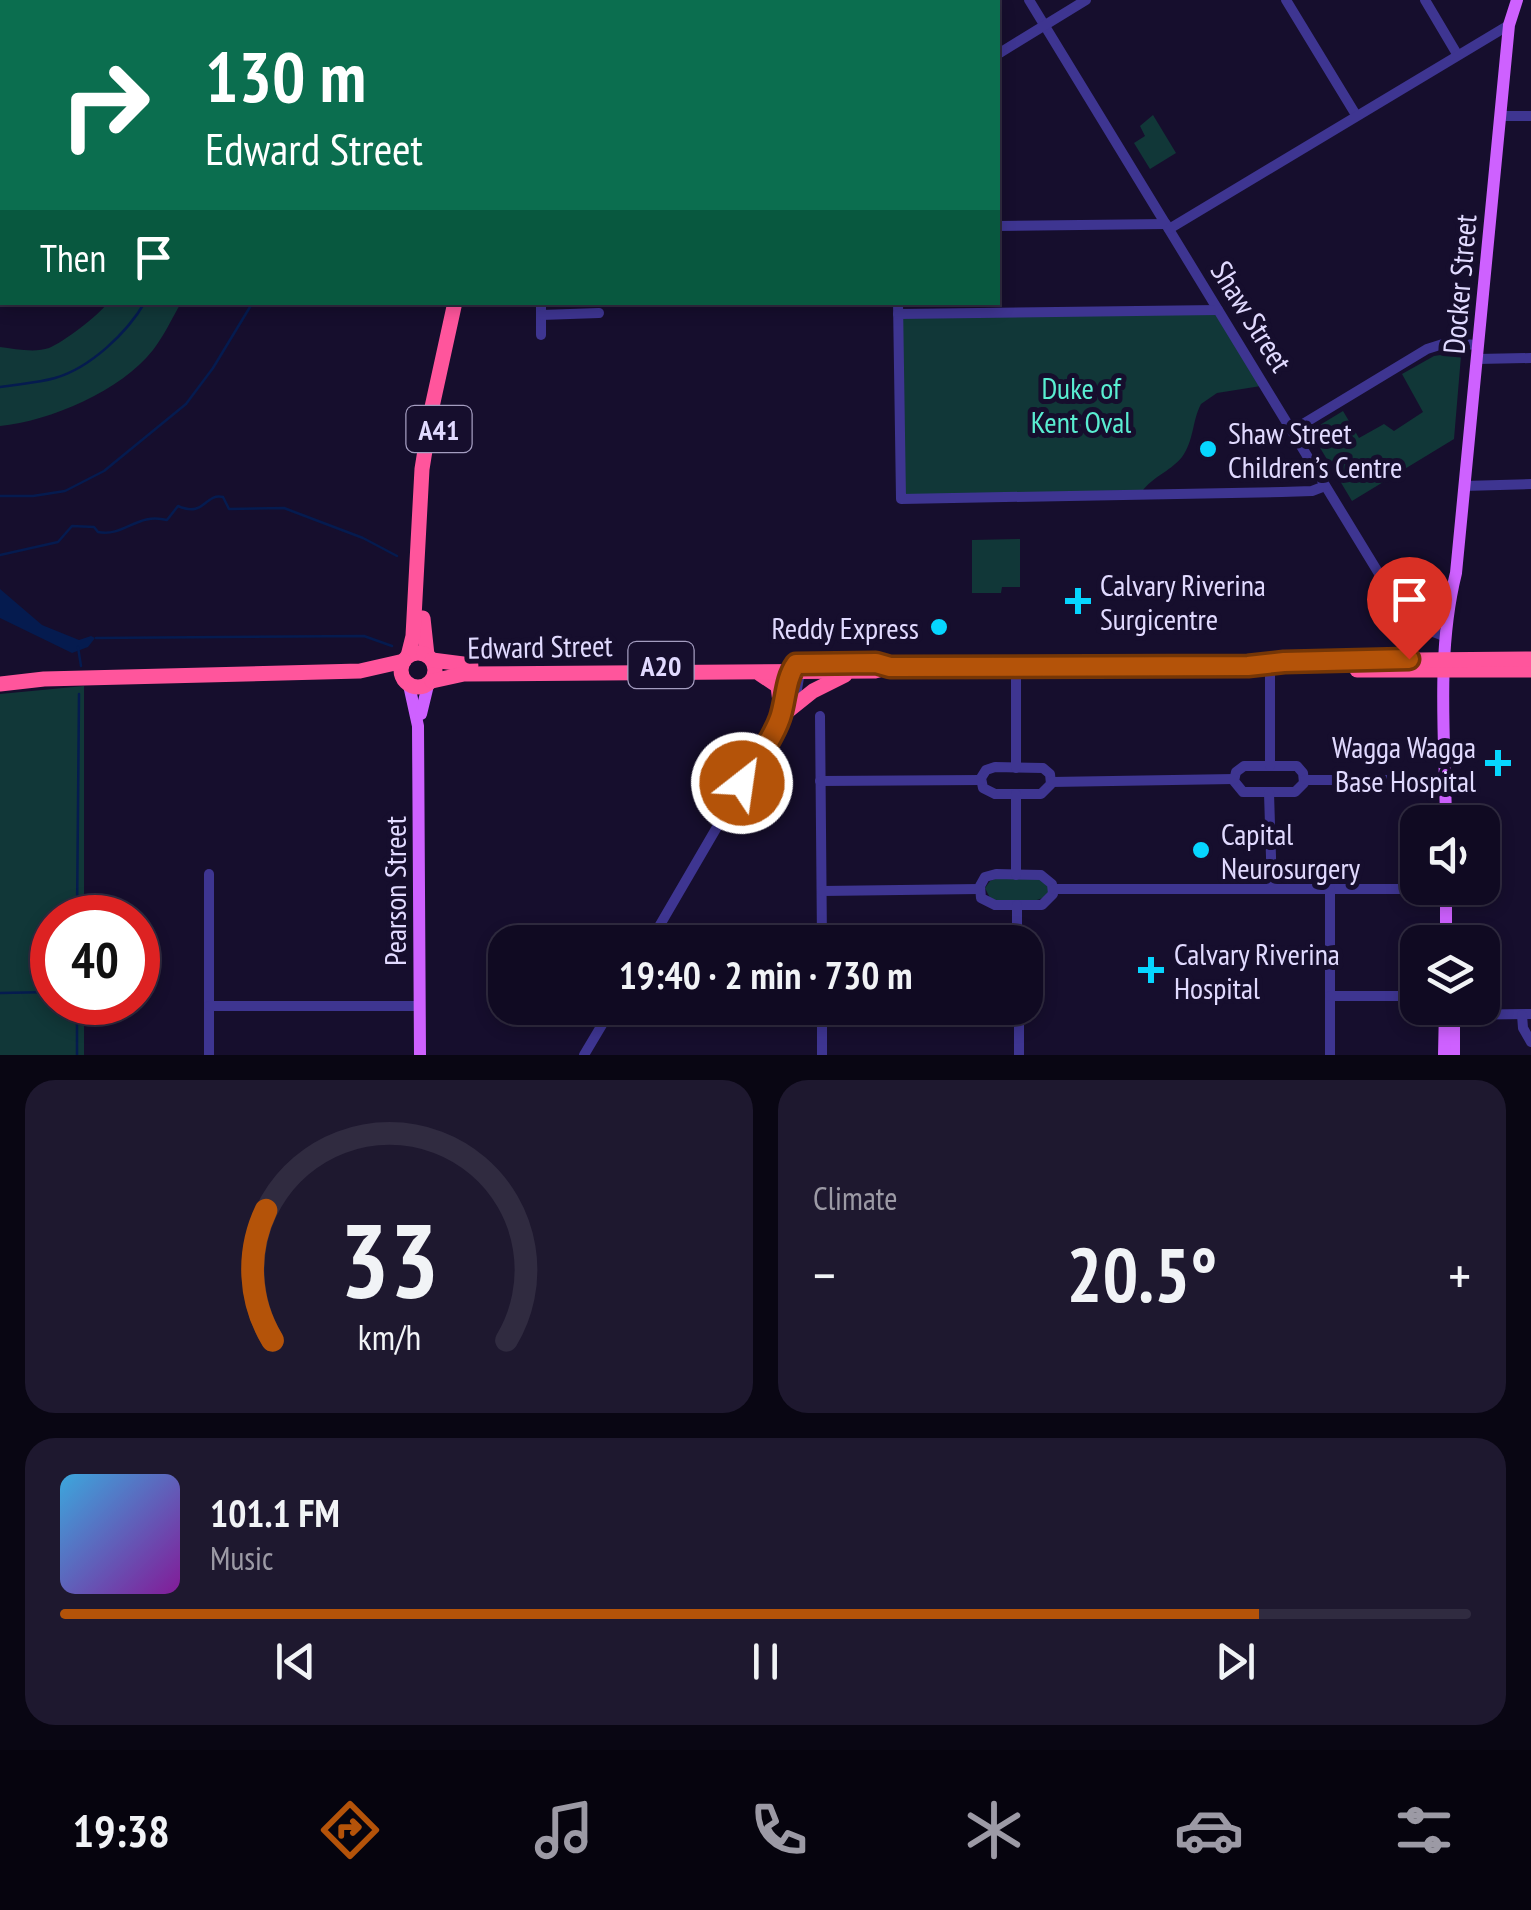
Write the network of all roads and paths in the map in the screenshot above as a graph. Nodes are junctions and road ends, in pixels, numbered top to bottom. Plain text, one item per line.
1 (1030, 0) edge
2 (1086, 0) edge
3 (1286, 0) edge
4 (1425, 0) edge
5 (1517, 0) edge
6 (1509, 25) junction
7 (1044, 26) junction
8 (1000, 53) edge
9 (1457, 54) junction
10 (1356, 114) junction
11 (1500, 116) junction
12 (1531, 116) edge
13 (1000, 226) edge
14 (1168, 227) junction
15 (454, 305) edge
16 (464, 305) edge
17 (898, 308) edge
18 (541, 309) edge
19 (1218, 310) junction
20 (599, 313) dead end
21 (542, 335) dead end
22 (1477, 352) junction
23 (1531, 358) edge
24 (1292, 430) junction
25 (1531, 484) edge
26 (1325, 486) junction
27 (1464, 486) junction
28 (1456, 573) junction
29 (1446, 637) junction
30 (430, 658) junction
31 (406, 659) junction
32 (1531, 659) edge
33 (1450, 665) junction
34 (1270, 666) junction
35 (890, 667) junction
36 (1016, 667) junction
37 (795, 670) junction
38 (1531, 670) edge
39 (360, 671) junction
40 (853, 672) junction
41 (753, 673) junction
42 (407, 683) junction
43 (430, 683) junction
44 (0, 684) edge
45 (783, 713) junction
46 (820, 716) dead end
47 (418, 726) junction
48 (1270, 766) junction
49 (1016, 768) junction
50 (1234, 779) junction
51 (981, 780) junction
52 (1305, 780) junction
53 (1446, 780) junction
54 (820, 782) junction
55 (1051, 782) junction
56 (1270, 793) junction
57 (1016, 794) junction
58 (1446, 805) edge
59 (1454, 805) edge
60 (209, 874) dead end
61 (1016, 875) junction
62 (1400, 888) edge
63 (980, 889) junction
64 (1054, 889) junction
65 (1272, 889) junction
66 (1330, 889) junction
67 (822, 891) junction
68 (1016, 905) junction
69 (660, 925) edge
70 (822, 925) edge
71 (1017, 925) edge
72 (1330, 996) junction
73 (1400, 996) edge
74 (209, 1006) junction
75 (419, 1006) junction
76 (1500, 1013) edge
77 (1526, 1014) edge
78 (602, 1025) edge
79 (822, 1025) edge
80 (1018, 1025) edge
81 (1448, 1025) edge
82 (1451, 1025) edge
83 (1531, 1042) edge
84 (209, 1055) edge
85 (420, 1055) edge
86 (584, 1055) edge
87 (822, 1055) edge
88 (1019, 1055) edge
89 (1330, 1055) edge
90 (1444, 1055) edge
91 (1454, 1055) edge

1 - 7 street, Shaw Street
2 - 7 street
3 - 10 street
4 - 9 street
5 - 6 main road, Docker Street
6 - 9 street
6 - 11 main road, Docker Street
7 - 8 street
7 - 14 street, Shaw Street
9 - 10 street
10 - 14 street
11 - 12 street
11 - 22 main road, Docker Street
13 - 14 street
14 - 19 street, Shaw Street
15 - 31 highway, A41
16 - 30 highway, A41
17 - 19 street
17 - 26 street
18 - 20 street
18 - 21 street
19 - 24 street, Shaw Street
22 - 23 street
22 - 24 street
22 - 27 main road, Docker Street
24 - 26 street, Shaw Street
25 - 27 street
26 - 29 street, Shaw Street
27 - 28 main road, Docker Street
28 - 29 main road, Docker Street
28 - 33 main road, Docker Street
29 - 33 main road, Docker Street
30 - 31 highway, A20
30 - 37 highway, Edward Street / A20
30 - 43 highway, A41
31 - 39 highway, A20
31 - 42 highway, A41
32 - 33 highway, Edward Street / A20
33 - 34 highway, Edward Street / A20
33 - 38 highway, Edward Street / A20
33 - 53 main road, Docker Street
33 - 59 main road, Docker Street
34 - 36 highway, Edward Street / A20
34 - 48 street
35 - 36 highway, Edward Street / A20
35 - 37 highway, Edward Street / A20
35 - 40 highway, Edward Street / A20
36 - 49 street
37 - 40 highway, Edward Street / A20
37 - 41 highway, Edward Street / A20
37 - 45 street
39 - 42 highway, A20
39 - 44 highway, A20
40 - 45 highway
41 - 43 highway, Edward Street / A20
41 - 45 highway
42 - 43 highway, A20
42 - 47 main road, Pearson Street
43 - 47 main road, Pearson Street
45 - 69 street
46 - 54 street
47 - 75 main road, Pearson Street
48 - 50 street
48 - 52 street
49 - 51 street
49 - 55 street
50 - 55 street
50 - 56 street
51 - 54 street
51 - 57 street
52 - 53 street
52 - 56 street
53 - 58 main road, Docker Street
54 - 67 street
55 - 57 street
56 - 65 street
57 - 61 street
60 - 74 street
61 - 63 street
61 - 64 street
62 - 66 street
63 - 67 street
63 - 68 street
64 - 65 street
64 - 68 street
65 - 66 street
66 - 72 street
67 - 70 street
68 - 71 street
72 - 73 street
72 - 89 street
74 - 75 street
74 - 84 street
75 - 85 main road, Pearson Street
76 - 77 street
77 - 83 street
78 - 86 street
79 - 87 street
80 - 88 street
81 - 90 main road
82 - 91 main road

